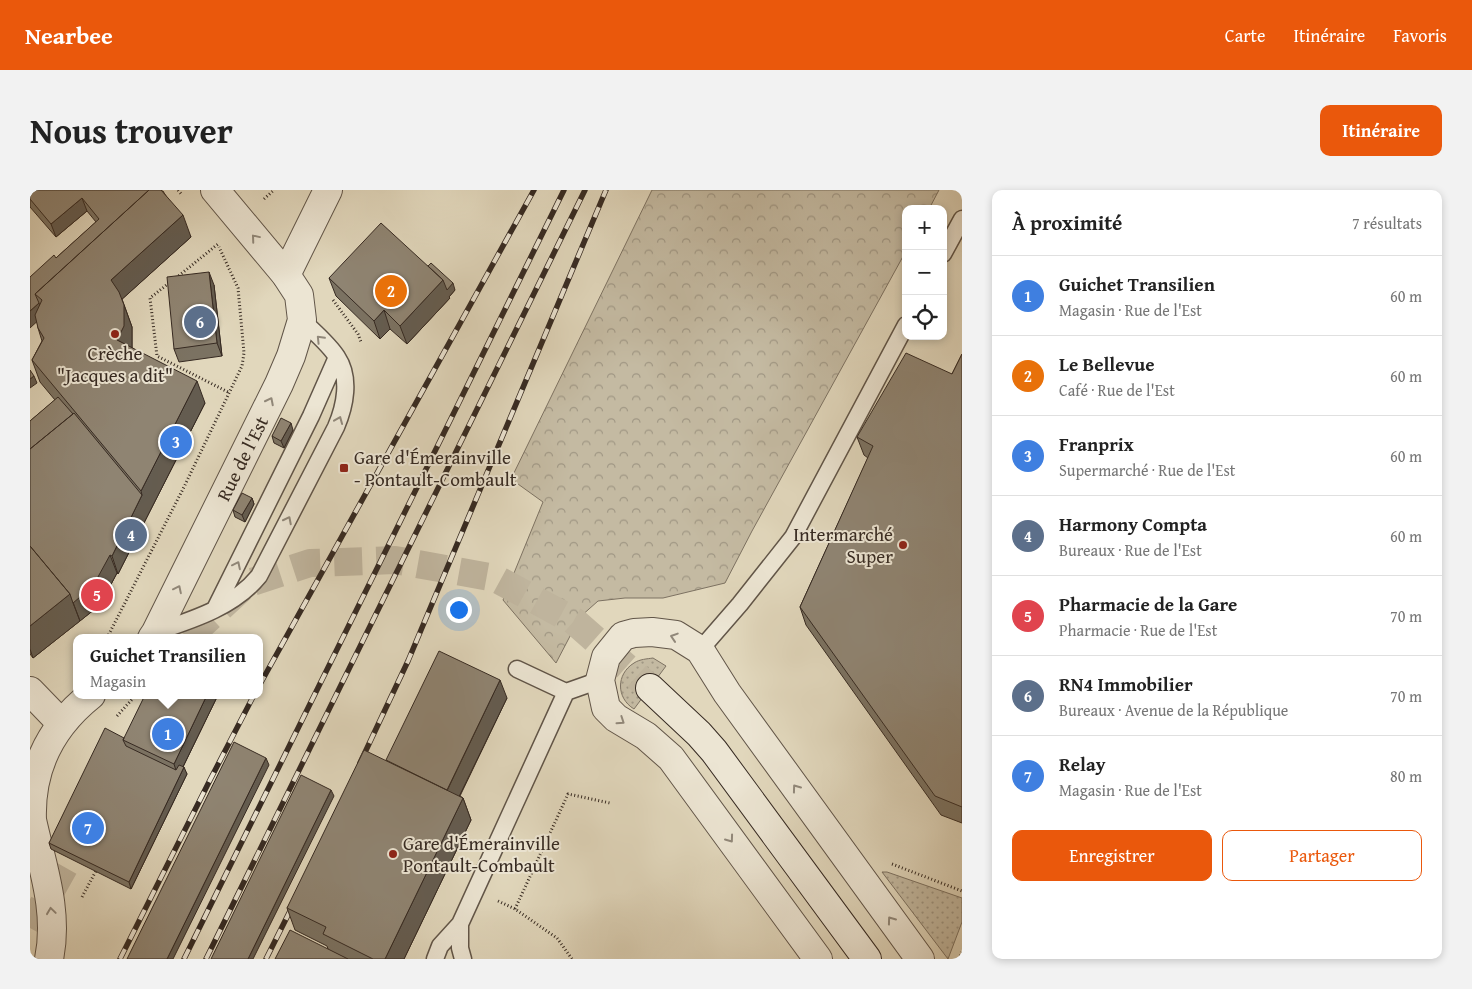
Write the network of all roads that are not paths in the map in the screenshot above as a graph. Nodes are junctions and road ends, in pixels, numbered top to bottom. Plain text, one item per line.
1 (214, 190) edge
2 (328, 190) edge
3 (962, 219) edge
4 (945, 250) edge
5 (286, 275) junction
6 (302, 320) junction
7 (902, 333) edge
8 (337, 357) junction
9 (215, 609) junction
10 (154, 634) edge
11 (157, 634) edge
12 (700, 650) junction
13 (517, 669) dead end
14 (600, 680) junction
15 (650, 688) tunnel mouth
16 (30, 692) edge
17 (566, 692) junction
18 (87, 699) edge
19 (61, 723) junction
20 (460, 924) junction
21 (49, 959) edge
22 (435, 959) edge
23 (463, 959) edge
24 (818, 959) edge
25 (867, 959) edge
26 (920, 959) edge

5 -> 1 street, Rue de l'Est
2 - 5 street
3 - 4 lane
5 - 6 street, Rue de l'Est
8 -> 6 lane
10 -> 6 street, Rue de l'Est
7 - 12 lane
9 -> 8 lane
9 -> 8 lane
9 - 11 lane
12 -> 14 street
26 -> 12 street
13 - 17 lane
14 - 17 lane
14 -> 24 street
15 - 25 street
16 - 19 street
17 - 20 lane
18 - 19 street
21 -> 19 street
20 - 22 lane
20 - 23 lane

